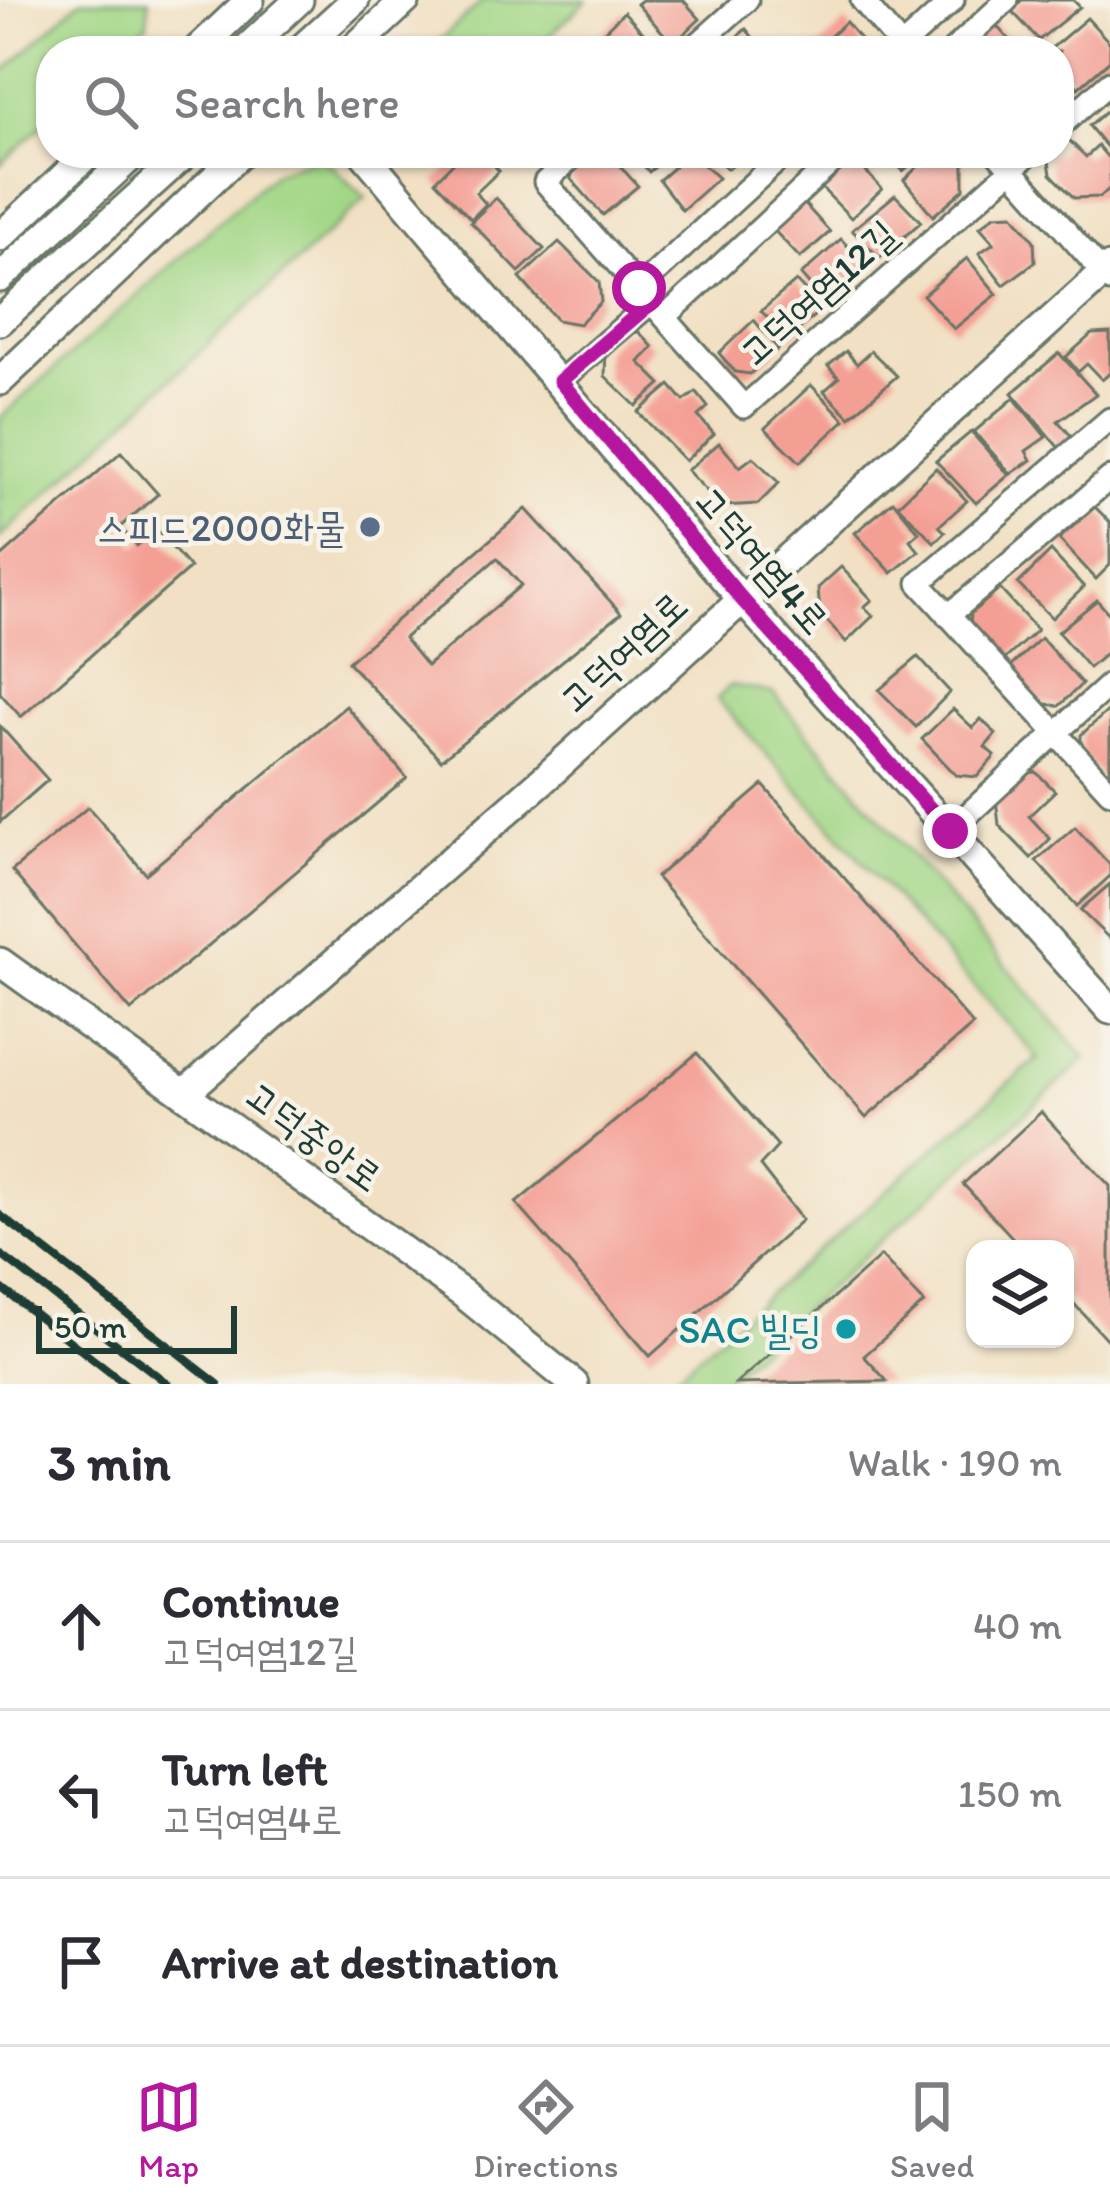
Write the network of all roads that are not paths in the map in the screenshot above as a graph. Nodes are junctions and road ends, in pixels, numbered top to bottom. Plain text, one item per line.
1 (299, 0) edge
2 (355, 0) edge
3 (406, 0) edge
4 (747, 0) edge
5 (862, 0) edge
6 (953, 0) edge
7 (1007, 0) edge
8 (233, 6) edge
9 (208, 36) edge
10 (260, 36) edge
11 (315, 36) edge
12 (367, 36) edge
13 (707, 36) edge
14 (891, 36) edge
15 (916, 36) edge
16 (968, 36) edge
17 (1110, 82) edge
18 (1074, 114) edge
19 (73, 168) edge
20 (119, 168) edge
21 (169, 168) edge
22 (226, 168) edge
23 (376, 168) edge
24 (560, 168) edge
25 (773, 168) edge
26 (823, 168) edge
27 (997, 168) edge
28 (1010, 168) edge
29 (0, 237) edge
30 (1108, 274) edge
31 (0, 278) edge
32 (652, 302) junction
33 (0, 321) edge
34 (0, 381) edge
35 (560, 381) junction
36 (1110, 418) edge
37 (1110, 478) edge
38 (740, 597) junction
39 (948, 616) junction
40 (1110, 684) edge
41 (1056, 733) junction
42 (1110, 792) edge
43 (950, 831) junction
44 (0, 962) edge
45 (1110, 1010) edge
46 (186, 1092) junction
47 (574, 1384) edge

1 - 10 street
2 - 11 street
3 - 12 street
4 - 13 street
5 - 14 street
6 - 15 street
7 - 16 street
8 - 9 street
17 - 18 street
19 - 29 street
20 - 31 street
21 - 33 street
22 - 34 street
23 - 35 street, 고덕여염4로
24 - 32 street, 고덕여염12길
25 - 32 street
26 - 32 street
27 - 32 street, 고덕여염12길
28 - 30 street
30 - 38 street, 고덕여염로
32 - 35 street
35 - 38 street, 고덕여염4로
36 - 39 street
37 - 39 street
38 - 43 street, 고덕여염4로
38 - 46 street, 고덕여염로
39 - 41 street
40 - 41 street
41 - 42 street
41 - 43 street
43 - 45 street, 고덕여염4로
44 - 46 street, 고덕중앙로
46 - 47 street, 고덕중앙로

